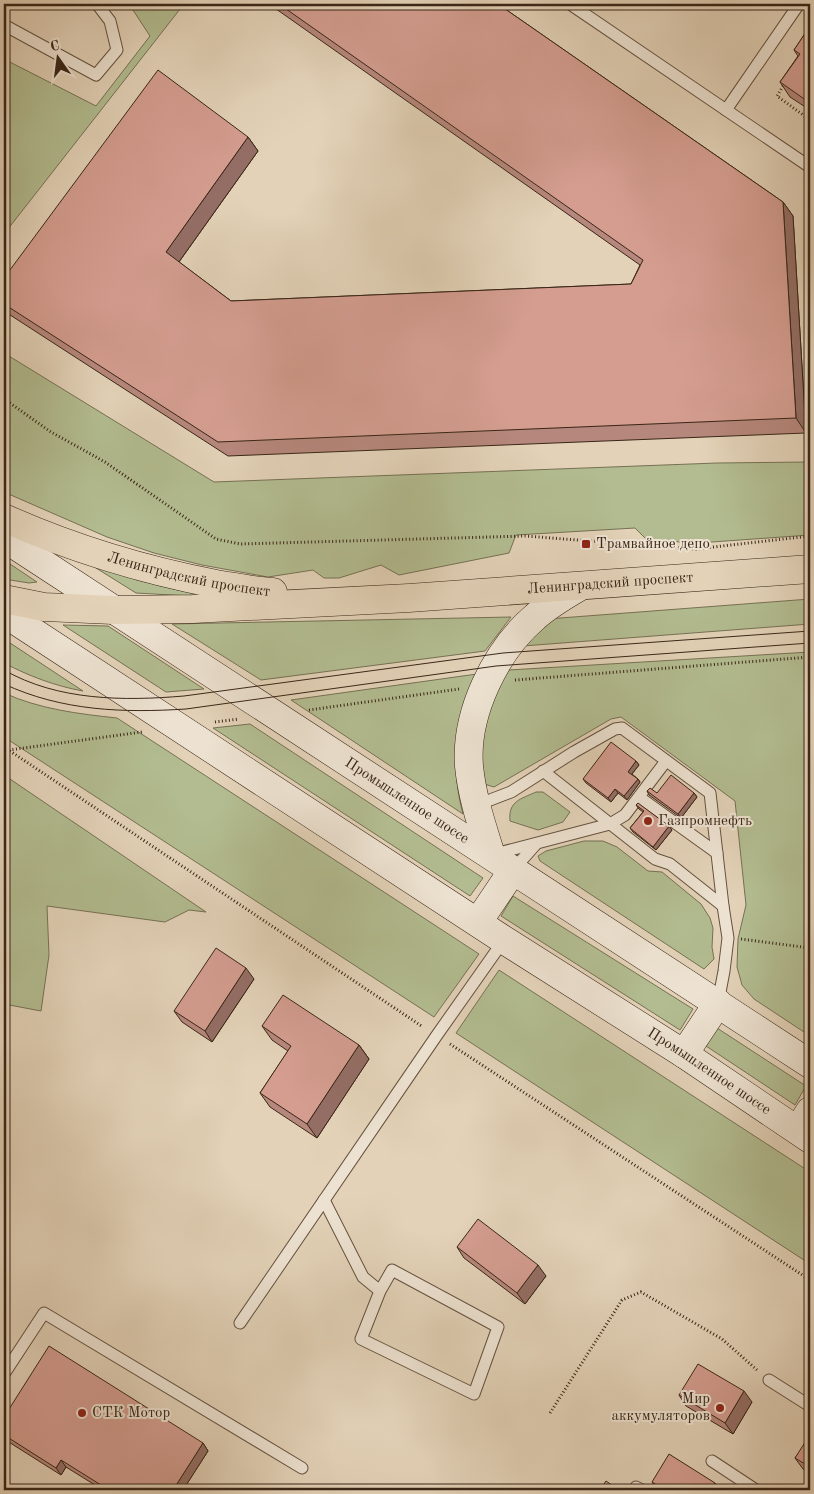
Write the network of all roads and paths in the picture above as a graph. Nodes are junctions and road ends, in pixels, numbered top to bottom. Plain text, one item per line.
1 (97, 4) edge
2 (570, 4) edge
3 (799, 4) edge
4 (4, 24) edge
5 (786, 81) edge
6 (726, 110) junction
7 (810, 120) edge
8 (810, 167) edge
9 (4, 399) edge
10 (4, 518) edge
11 (810, 536) edge
12 (4, 538) edge
13 (810, 570) edge
14 (579, 587) junction
15 (409, 598) junction
16 (4, 599) edge
17 (113, 610) junction
18 (4, 613) edge
19 (810, 657) edge
20 (486, 684) junction
21 (274, 714) junction
22 (179, 727) junction
23 (4, 747) edge
24 (9, 750) junction
25 (666, 761) junction
26 (543, 771) junction
27 (639, 797) junction
28 (477, 805) junction
29 (610, 824) junction
30 (536, 844) junction
31 (717, 853) junction
32 (491, 855) junction
33 (513, 870) junction
34 (723, 906) junction
35 (478, 922) junction
36 (728, 938) junction
37 (504, 940) junction
38 (810, 948) edge
39 (718, 1003) junction
40 (437, 1035) junction
41 (684, 1054) junction
42 (810, 1064) edge
43 (806, 1127) edge
44 (324, 1200) junction
45 (810, 1280) edge
46 (380, 1291) junction
47 (240, 1323) dead end
48 (4, 1374) edge
49 (769, 1380) joint
50 (810, 1406) edge
51 (550, 1413) dead end
52 (712, 1461) dead end
53 (302, 1468) dead end
54 (756, 1490) edge

1 - 4 lane
2 - 6 lane
3 - 6 lane
5 - 7 path
6 - 8 lane
9 - 11 path
10 - 15 main road, Ленинградский проспект
12 - 17 main road, Промышленное шоссе
13 - 14 main road, Ленинградский проспект
14 - 15 main road, Ленинградский проспект
14 - 20 main road
15 - 17 main road, Ленинградский проспект
16 - 17 main road, Ленинградский проспект
17 - 21 main road, Промышленное шоссе
18 - 22 main road, Промышленное шоссе
19 - 20 path
20 - 21 path
20 - 28 main road
21 - 22 path
21 - 32 main road, Промышленное шоссе
22 - 24 path
22 - 35 main road, Промышленное шоссе
23 - 24 path
24 - 40 path
25 - 26 lane
25 - 27 lane
25 - 31 lane
26 - 28 lane
26 - 29 lane
27 - 29 lane
27 - 31 lane
28 - 32 main road
29 - 30 lane
29 - 34 lane
30 - 32 lane
30 - 33 lane
31 - 34 lane
32 - 33 main road, Промышленное шоссе
33 - 35 main road
33 - 39 main road, Промышленное шоссе
34 - 36 lane
35 - 37 main road, Промышленное шоссе
36 - 38 path
36 - 39 lane
37 - 40 lane
37 - 41 main road, Промышленное шоссе
39 - 41 main road
39 - 42 main road, Промышленное шоссе
40 - 44 lane
40 - 45 path
41 - 43 main road, Промышленное шоссе
44 - 46 lane
44 - 47 lane
46 - 46 lane
48 - 53 lane
49 - 50 lane
49 - 51 path
52 - 54 lane

